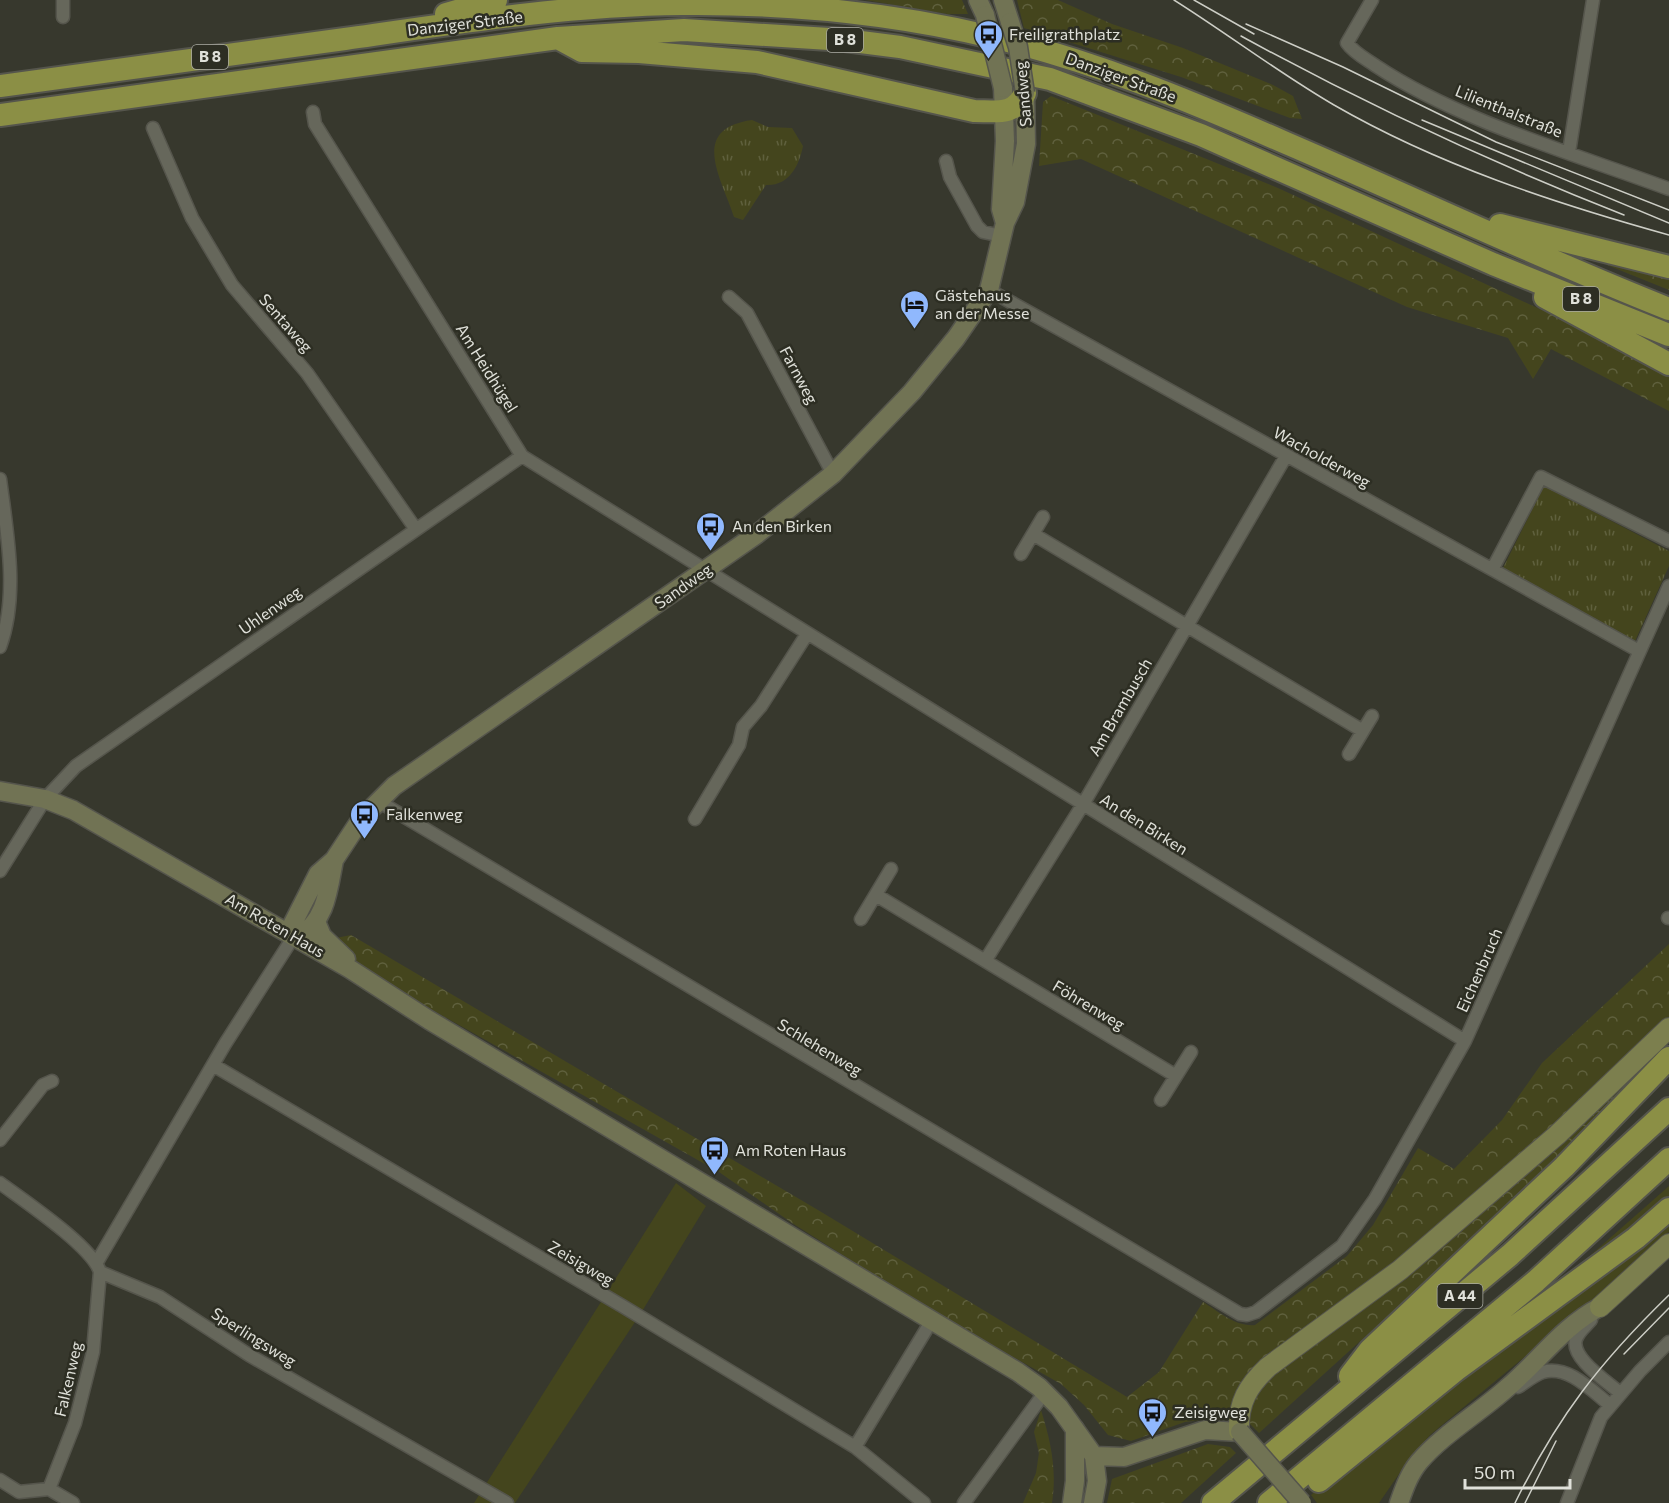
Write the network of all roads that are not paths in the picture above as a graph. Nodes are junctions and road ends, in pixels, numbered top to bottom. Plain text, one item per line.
1 (63, 0) edge
2 (496, 0) edge
3 (1003, 0) edge
4 (1372, 0) edge
5 (1593, 0) edge
6 (982, 8) edge
7 (63, 17) dead end
8 (419, 28) junction
9 (558, 38) junction
10 (0, 86) edge
11 (1014, 90) junction
12 (313, 112) dead end
13 (1005, 112) junction
14 (0, 115) edge
15 (153, 128) dead end
16 (1569, 152) junction
17 (946, 161) dead end
18 (1669, 189) edge
19 (1449, 213) junction
20 (1003, 230) junction
21 (1493, 264) junction
22 (1669, 267) edge
23 (989, 290) junction
24 (729, 297) dead end
25 (1669, 309) edge
26 (1669, 335) edge
27 (1669, 364) edge
28 (522, 456) junction
29 (1286, 456) junction
30 (833, 474) junction
31 (0, 479) edge
32 (1043, 517) dead end
33 (415, 528) junction
34 (1033, 534) junction
35 (1669, 541) edge
36 (1021, 555) dead end
37 (1493, 568) junction
38 (707, 570) junction
39 (1669, 586) edge
40 (1186, 625) junction
41 (807, 634) junction
42 (0, 647) edge
43 (1639, 651) junction
44 (1372, 716) dead end
45 (1363, 731) junction
46 (1349, 754) dead end
47 (0, 791) edge
48 (45, 799) junction
49 (378, 801) junction
50 (1082, 806) junction
51 (695, 819) dead end
52 (333, 860) junction
53 (891, 869) dead end
54 (0, 872) edge
55 (876, 895) junction
56 (861, 919) dead end
57 (317, 924) junction
58 (293, 936) junction
59 (985, 961) junction
60 (350, 969) junction
61 (1669, 1028) edge
62 (1465, 1041) junction
63 (1191, 1052) dead end
64 (1669, 1058) edge
65 (213, 1065) junction
66 (1176, 1076) junction
67 (52, 1081) dead end
68 (1161, 1100) dead end
69 (1669, 1109) edge
70 (0, 1140) edge
71 (1669, 1159) edge
72 (0, 1183) edge
73 (1669, 1209) edge
74 (1669, 1244) edge
75 (99, 1267) junction
76 (1600, 1307) junction
77 (1247, 1316) joint
78 (932, 1320) junction
79 (1669, 1342) edge
80 (1506, 1390) junction
81 (1045, 1392) junction
82 (1620, 1393) junction
83 (1610, 1405) junction
84 (1324, 1409) junction
85 (1075, 1429) junction
86 (1240, 1431) junction
87 (855, 1448) junction
88 (1094, 1456) junction
89 (0, 1480) edge
90 (49, 1489) junction
91 (73, 1503) edge
92 (507, 1503) edge
93 (924, 1503) edge
94 (964, 1503) edge
95 (1072, 1503) edge
96 (1093, 1503) edge
97 (1214, 1503) edge
98 (1269, 1503) edge
99 (1292, 1503) edge
100 (1302, 1503) edge
101 (1399, 1503) edge
102 (1568, 1503) edge

1 - 7 street
2 - 8 highway
3 - 11 street, Sandweg, bridge
4 - 16 street, Lilienthalstraße
5 - 16 street
6 - 11 street, Sandweg, bridge
8 - 10 highway, Danziger Straße / B 8
8 - 19 highway, Danziger Straße / B 8
9 - 13 highway
9 - 14 highway, Danziger Straße / B 8
9 - 21 highway, Danziger Straße / B 8
11 - 13 highway
11 - 20 street, Sandweg
12 - 28 street, Am Heidhügel
13 - 20 street, Sandweg
15 - 33 street, Sentaweg
16 - 18 street, Lilienthalstraße
17 - 20 street
19 - 22 highway
19 - 25 highway, Danziger Straße / B 8
20 - 23 street, Sandweg
21 - 26 highway, Danziger Straße / B 8
21 - 27 highway
23 - 29 street, Wacholderweg
23 - 30 street, Sandweg
24 - 30 street, Farnweg
28 - 33 street, Uhlenweg
28 - 38 street, Am Heidhügel
29 - 37 street, Wacholderweg
29 - 40 street, Am Brambusch
30 - 38 street, Sandweg
31 - 42 street
32 - 34 street
33 - 48 street, Uhlenweg
34 - 36 street
34 - 40 street
35 - 37 street
37 - 43 street, Wacholderweg
38 - 41 street, An den Birken
38 - 49 street, Sandweg
39 - 43 street, Eichenbruch
40 - 45 street
40 - 50 street, Am Brambusch
41 - 50 street, An den Birken
41 - 51 street
43 - 62 street, Eichenbruch
44 - 45 street
45 - 46 street
47 - 48 street, Am Roten Haus
48 - 54 street, Uhlenweg
48 - 58 street, Am Roten Haus
49 - 52 street, Sandweg
49 - 77 street, Schlehenweg
50 - 59 street
50 - 62 street, An den Birken
52 - 57 street, Sandweg
52 - 58 street, Sandweg
53 - 55 street
55 - 56 street
55 - 59 street, Föhrenweg
57 - 58 street
57 - 60 street
58 - 60 street, Am Roten Haus
58 - 65 street, Falkenweg
59 - 66 street, Föhrenweg
60 - 78 street, Am Roten Haus
61 - 86 main road
62 - 77 street, Eichenbruch
63 - 66 street
64 - 84 highway
65 - 75 street, Falkenweg
65 - 87 street, Zeisigweg
66 - 68 street
67 - 70 street
69 - 84 highway, A 44
71 - 98 highway, A 44
72 - 75 street, Sperlingsweg
73 - 99 highway
74 - 76 main road
75 - 90 street, Falkenweg
75 - 92 street, Sperlingsweg
76 - 80 street
76 - 82 street
78 - 81 street, Am Roten Haus
78 - 87 street
79 - 82 street
80 - 83 street
80 - 101 street
81 - 85 street, Am Roten Haus
81 - 94 street
82 - 83 street
83 - 102 street
84 - 97 highway, A 44
85 - 88 street, Am Roten Haus
85 - 95 street
86 - 88 street
86 - 100 street, bridge
87 - 93 street, Zeisigweg
88 - 96 street
89 - 90 street
90 - 91 street

